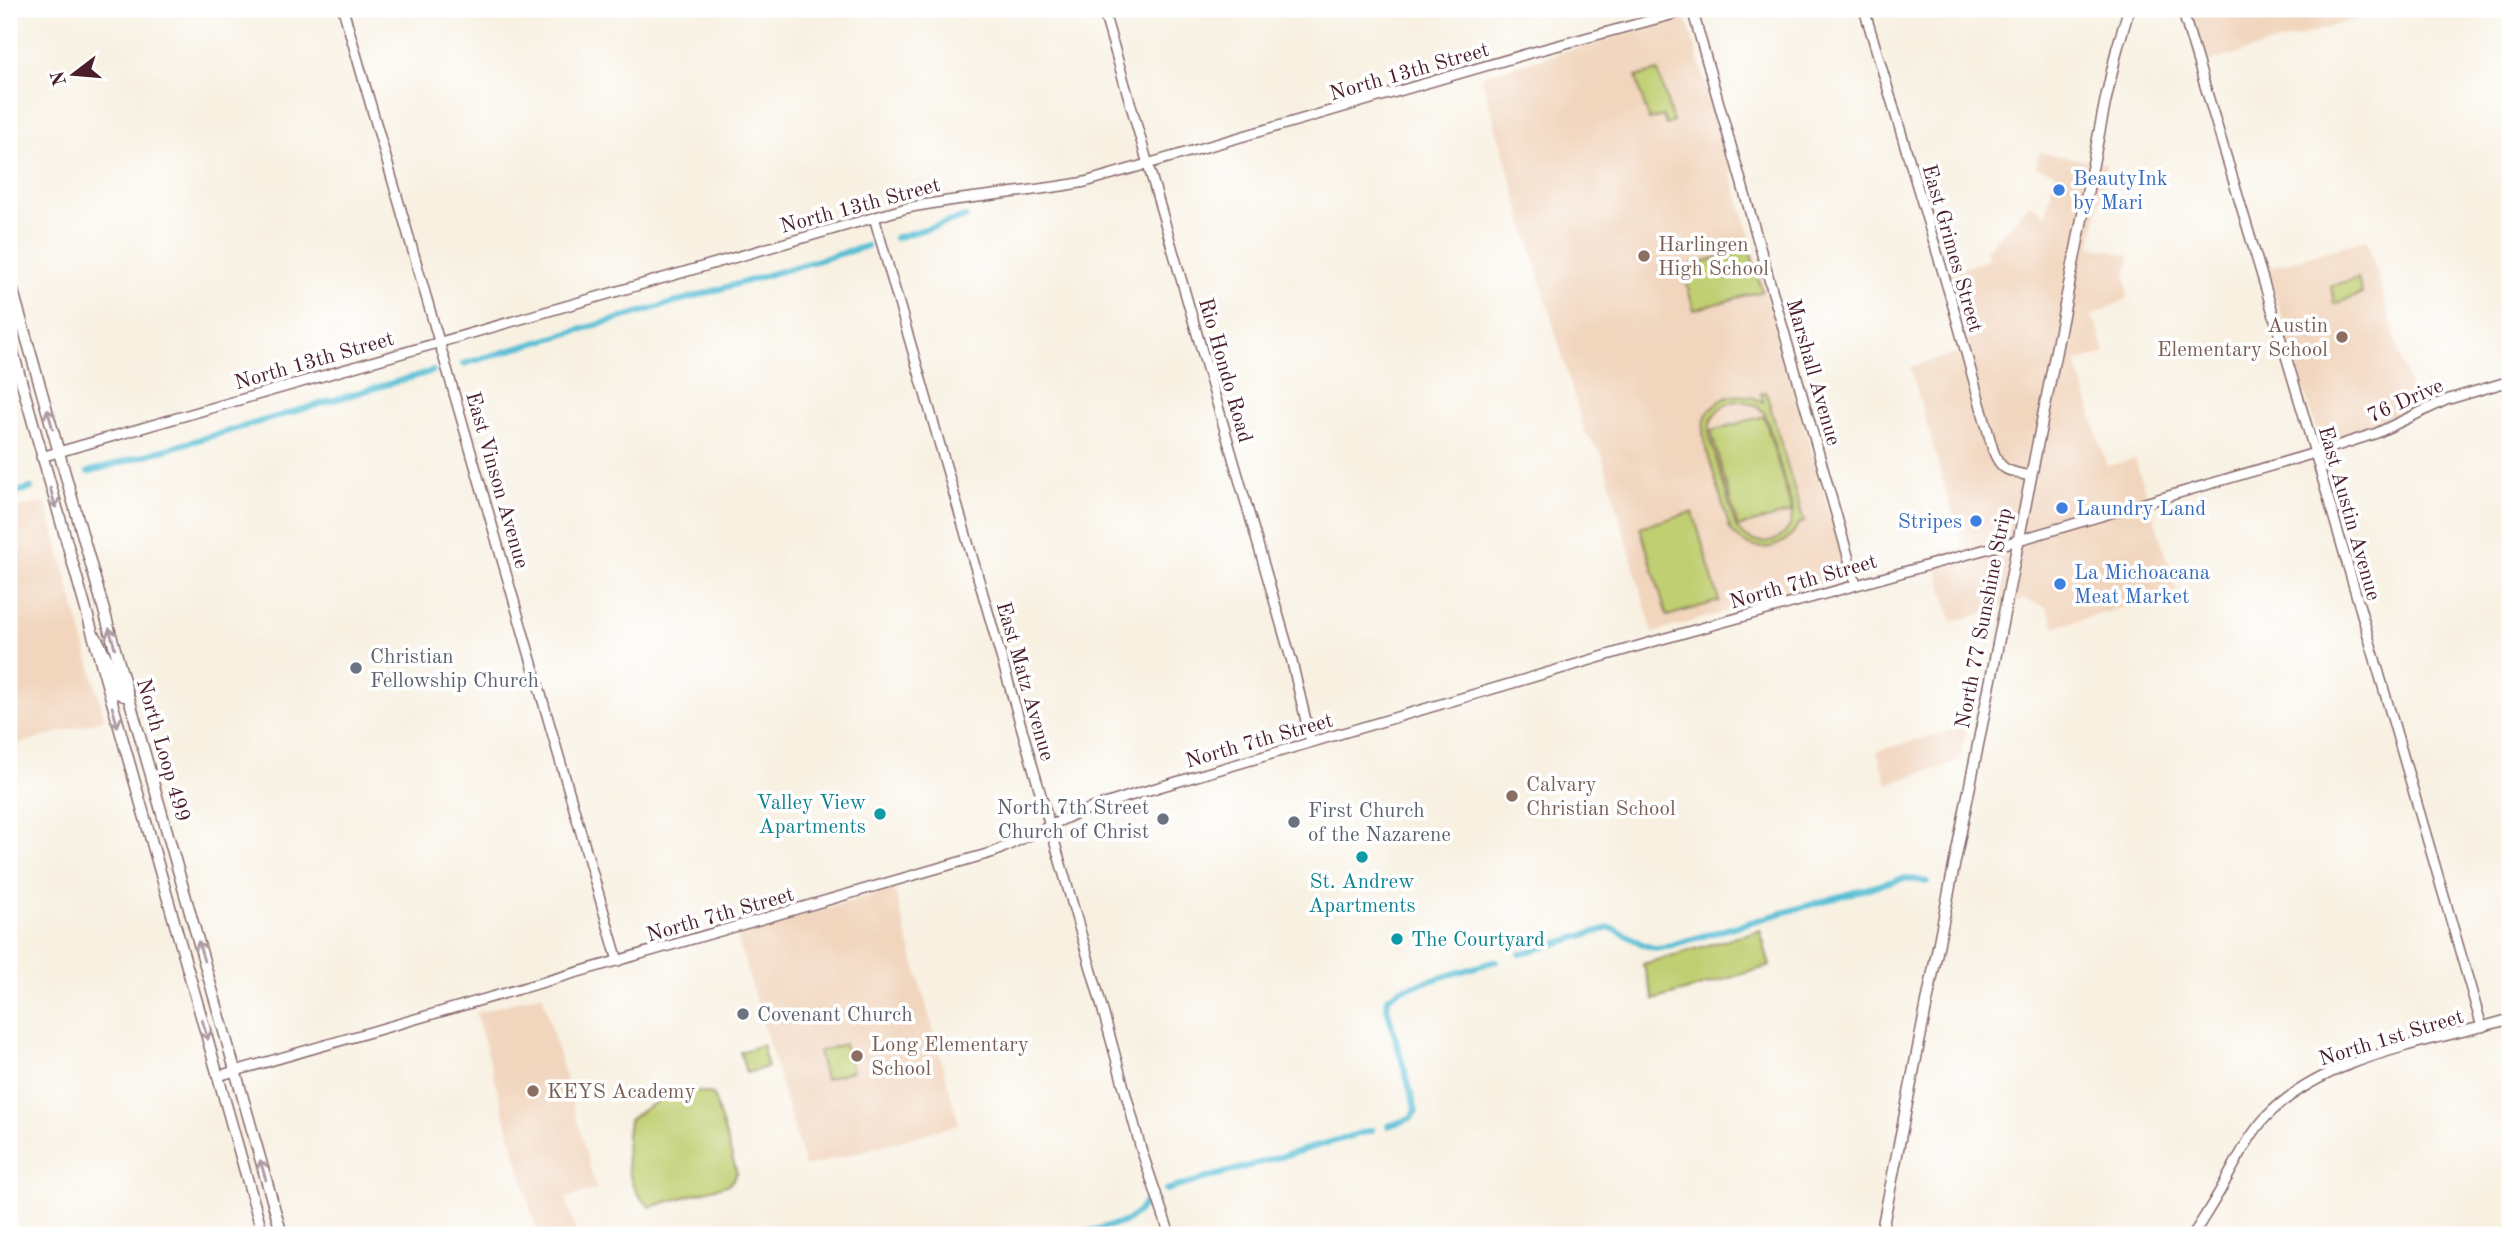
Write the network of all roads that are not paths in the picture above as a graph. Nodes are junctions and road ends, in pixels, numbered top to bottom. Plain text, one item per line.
1 (343, 9) edge
2 (1103, 9) edge
3 (1692, 9) edge
4 (1864, 9) edge
5 (2129, 9) edge
6 (2182, 9) edge
7 (1148, 164) junction
8 (874, 217) junction
9 (9, 276) edge
10 (9, 288) edge
11 (16, 302) junction
12 (9, 338) edge
13 (440, 343) junction
14 (2510, 381) edge
15 (60, 452) junction
16 (2315, 453) junction
17 (41, 457) junction
18 (2031, 476) junction
19 (2019, 540) junction
20 (1856, 584) junction
21 (89, 629) junction
22 (128, 694) junction
23 (1311, 742) junction
24 (1049, 826) junction
25 (618, 961) junction
26 (2510, 1019) edge
27 (2482, 1027) junction
28 (235, 1072) junction
29 (218, 1076) junction
30 (262, 1235) edge
31 (282, 1235) edge
32 (1170, 1235) edge
33 (1881, 1235) edge
34 (2193, 1235) edge

1 - 13 street, East Vinson Avenue
2 - 7 street, Rio Hondo Road
3 - 7 street, North 13th Street
3 - 20 street, Marshall Avenue
4 - 18 street, East Grimes Street
5 - 18 main road, North 77 Sunshine Strip
6 - 16 street, East Austin Avenue
7 - 8 street, North 13th Street
7 - 23 street, Rio Hondo Road
8 - 13 street, North 13th Street
8 - 24 street, East Matz Avenue
9 - 11 main road, North Loop 499
10 - 11 main road
15 -> 11 main road, North Loop 499
12 - 17 main road, North Loop 499
13 - 15 street, North 13th Street
13 - 25 street, East Vinson Avenue
14 - 16 street, 76 Drive
15 - 17 street, North 13th Street
22 -> 15 main road, North Loop 499
16 - 19 street, North 7th Street
16 - 27 street, East Austin Avenue
17 -> 21 main road, North Loop 499
18 - 19 main road, North 77 Sunshine Strip
19 - 20 street, North 7th Street
19 - 33 main road, North 77 Sunshine Strip
20 - 23 street, North 7th Street
21 - 22 main road
21 -> 29 main road, North Loop 499
28 -> 22 main road, North Loop 499
23 - 24 street, North 7th Street
24 - 25 street, North 7th Street
24 - 32 street, East Matz Avenue
25 - 28 street, North 7th Street
26 - 27 street, North 1st Street
27 - 34 street, North 1st Street
28 - 29 street, North 7th Street
31 -> 28 main road, North Loop 499
29 - 30 main road, North Loop 499

